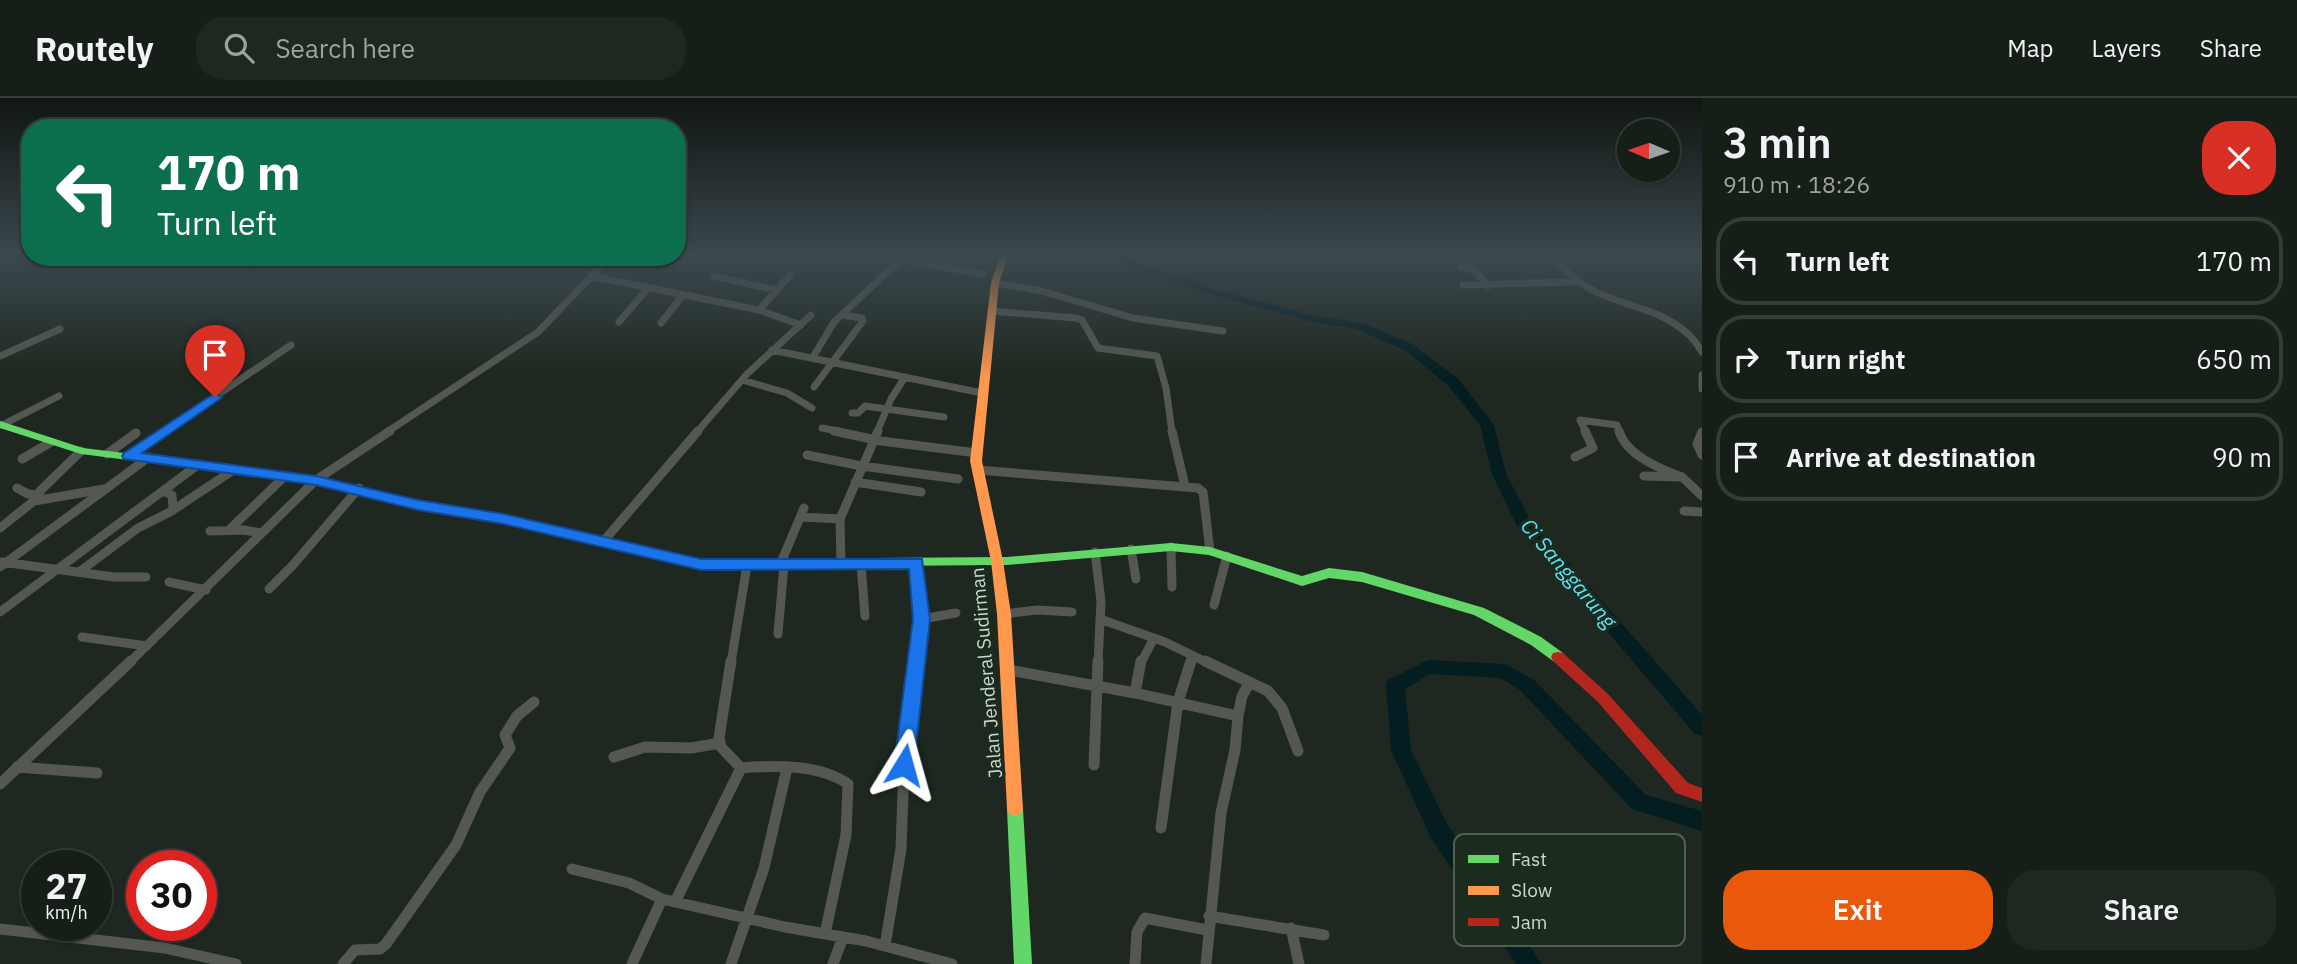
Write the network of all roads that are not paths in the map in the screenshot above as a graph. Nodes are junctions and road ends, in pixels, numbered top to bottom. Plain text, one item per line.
1 (572, 296) edge
2 (641, 296) edge
3 (681, 296) edge
4 (689, 296) edge
5 (771, 296) edge
6 (862, 296) edge
7 (993, 296) edge
8 (1060, 296) edge
9 (1600, 296) edge
10 (759, 310) junction
11 (991, 311) junction
12 (811, 315) dead end
13 (842, 315) junction
14 (619, 322) dead end
15 (661, 323) dead end
16 (802, 325) junction
17 (60, 329) dead end
18 (1223, 331) dead end
19 (291, 345) dead end
20 (772, 350) junction
21 (1702, 352) edge
22 (0, 356) edge
23 (813, 357) junction
24 (832, 361) junction
25 (1702, 375) edge
26 (905, 377) junction
27 (742, 380) junction
28 (814, 387) dead end
29 (1702, 389) edge
30 (982, 393) junction
31 (59, 396) dead end
32 (812, 408) dead end
33 (887, 409) junction
34 (852, 413) dead end
35 (944, 417) dead end
36 (1, 425) edge
37 (822, 428) dead end
38 (1702, 432) edge
39 (136, 433) dead end
40 (874, 439) junction
41 (51, 442) junction
42 (81, 451) junction
43 (977, 453) junction
44 (107, 454) junction
45 (807, 455) dead end
46 (1702, 455) edge
47 (129, 456) junction
48 (149, 457) junction
49 (1575, 457) dead end
50 (22, 459) dead end
51 (199, 464) junction
52 (862, 466) junction
53 (235, 469) junction
54 (977, 470) junction
55 (285, 476) junction
56 (1644, 476) dead end
57 (1682, 477) junction
58 (958, 479) dead end
59 (316, 480) junction
60 (855, 482) junction
61 (116, 485) junction
62 (1185, 485) junction
63 (17, 488) dead end
64 (359, 488) junction
65 (921, 492) dead end
66 (160, 493) junction
67 (1702, 496) edge
68 (37, 498) junction
69 (804, 508) dead end
70 (169, 511) junction
71 (1684, 511) dead end
72 (1702, 512) edge
73 (801, 517) junction
74 (840, 519) junction
75 (232, 527) junction
76 (0, 528) edge
77 (210, 531) dead end
78 (261, 533) junction
79 (602, 543) junction
80 (1171, 547) junction
81 (1132, 549) junction
82 (1210, 551) junction
83 (1095, 552) junction
84 (1227, 556) junction
85 (997, 561) junction
86 (917, 563) junction
87 (2, 564) edge
88 (861, 564) junction
89 (747, 565) junction
90 (782, 565) junction
91 (841, 565) junction
92 (55, 568) junction
93 (79, 572) junction
94 (146, 577) dead end
95 (1136, 579) dead end
96 (169, 582) dead end
97 (1172, 587) dead end
98 (269, 589) dead end
99 (206, 590) junction
100 (1214, 604) dead end
101 (1003, 609) junction
102 (0, 612) edge
103 (1072, 612) dead end
104 (956, 613) dead end
105 (921, 614) junction
106 (865, 616) dead end
107 (1100, 617) junction
108 (778, 634) dead end
109 (82, 637) dead end
110 (1154, 638) junction
111 (147, 646) junction
112 (1192, 656) junction
113 (1009, 670) junction
114 (1250, 682) junction
115 (1098, 686) junction
116 (1135, 692) junction
117 (534, 702) dead end
118 (1178, 702) junction
119 (1238, 716) junction
120 (720, 743) junction
121 (1298, 751) dead end
122 (614, 757) dead end
123 (1094, 765) dead end
124 (17, 767) junction
125 (741, 768) junction
126 (788, 768) junction
127 (97, 773) dead end
128 (0, 784) edge
129 (1702, 795) edge
130 (1161, 828) dead end
131 (572, 869) dead end
132 (668, 901) junction
133 (1209, 916) junction
134 (749, 919) junction
135 (1291, 928) junction
136 (0, 929) edge
137 (1207, 930) junction
138 (825, 934) junction
139 (1324, 935) dead end
140 (843, 937) junction
141 (885, 946) junction
142 (926, 962) edge
143 (236, 964) edge
144 (344, 964) edge
145 (632, 964) edge
146 (731, 964) edge
147 (833, 964) edge
148 (952, 964) edge
149 (1023, 964) edge
150 (1135, 964) edge
151 (1206, 964) edge
152 (1299, 964) edge

1 - 59 street
2 - 14 street
3 - 15 street
4 - 10 street
5 - 10 street
6 - 13 street
7 - 11 street, Jalan Jenderal Sudirman
8 - 18 street
9 - 21 street
10 - 16 street
11 - 30 street, Jalan Jenderal Sudirman
11 - 62 street
12 - 16 street
13 - 23 street
13 - 24 street
16 - 20 street
17 - 22 street
19 - 47 street
20 - 23 street
20 - 27 street
23 - 24 street
24 - 26 street
24 - 28 street
24 - 30 street
25 - 29 street
26 - 30 street
26 - 33 street
27 - 32 street
27 - 79 street
30 - 43 street, Jalan Jenderal Sudirman
31 - 36 street
33 - 34 street
33 - 35 street
33 - 40 street
36 - 41 street
37 - 40 street
38 - 46 street
39 - 44 street
40 - 43 street
40 - 52 street
41 - 42 street
41 - 50 street
42 - 44 street
42 - 68 street
43 - 54 street, Jalan Jenderal Sudirman
44 - 47 street
45 - 52 street
47 - 48 street
48 - 51 street
48 - 61 street
49 - 57 street
51 - 53 street
51 - 66 street
52 - 58 street
52 - 60 street
53 - 55 street
53 - 70 street
54 - 62 street
54 - 85 street, Jalan Jenderal Sudirman
55 - 59 street
55 - 75 street
56 - 57 street
57 - 67 street
59 - 64 street
59 - 78 street
60 - 65 street
60 - 74 street
61 - 68 street
61 - 87 street
62 - 82 street
63 - 68 street
64 - 79 street
64 - 98 street
66 - 70 street
66 - 92 street
68 - 76 street
69 - 73 street
70 - 93 street
71 - 72 street
73 - 74 street
73 - 90 street
74 - 91 street
75 - 77 street
75 - 78 street
78 - 99 street
79 - 89 street
80 - 81 street
80 - 82 street
80 - 97 street
81 - 83 street
81 - 95 street
82 - 84 street
83 - 85 street
83 - 107 street
84 - 100 street
84 - 129 street
85 - 86 street
85 - 101 street, Jalan Jenderal Sudirman
86 - 88 street
86 - 105 street
87 - 92 street
88 - 91 street
88 - 106 street
89 - 90 street
89 - 120 street
90 - 91 street
90 - 108 street
92 - 93 street
92 - 102 street
93 - 94 street
96 - 99 street
99 - 111 street
101 - 103 street
101 - 113 street, Jalan Jenderal Sudirman
104 - 105 street
105 - 141 street
107 - 110 street
107 - 115 street
109 - 111 street
110 - 112 street
110 - 116 street
111 - 124 street
112 - 114 street
112 - 118 street
113 - 115 street
113 - 149 street, Jalan Jenderal Sudirman
114 - 119 street
114 - 121 street
115 - 116 street
115 - 123 street
116 - 118 street
117 - 144 street
118 - 119 street
118 - 130 street
119 - 133 street
120 - 122 street
120 - 125 street
124 - 127 street
124 - 128 street
125 - 126 street
125 - 132 street
126 - 134 street
126 - 138 street
131 - 132 street
132 - 134 street
132 - 145 street
133 - 135 street
133 - 137 street
134 - 138 street
134 - 146 street
135 - 139 street
135 - 152 street
136 - 143 street
137 - 150 street
137 - 151 street
138 - 140 street
140 - 141 street
140 - 147 street
141 - 142 street
142 - 148 street

